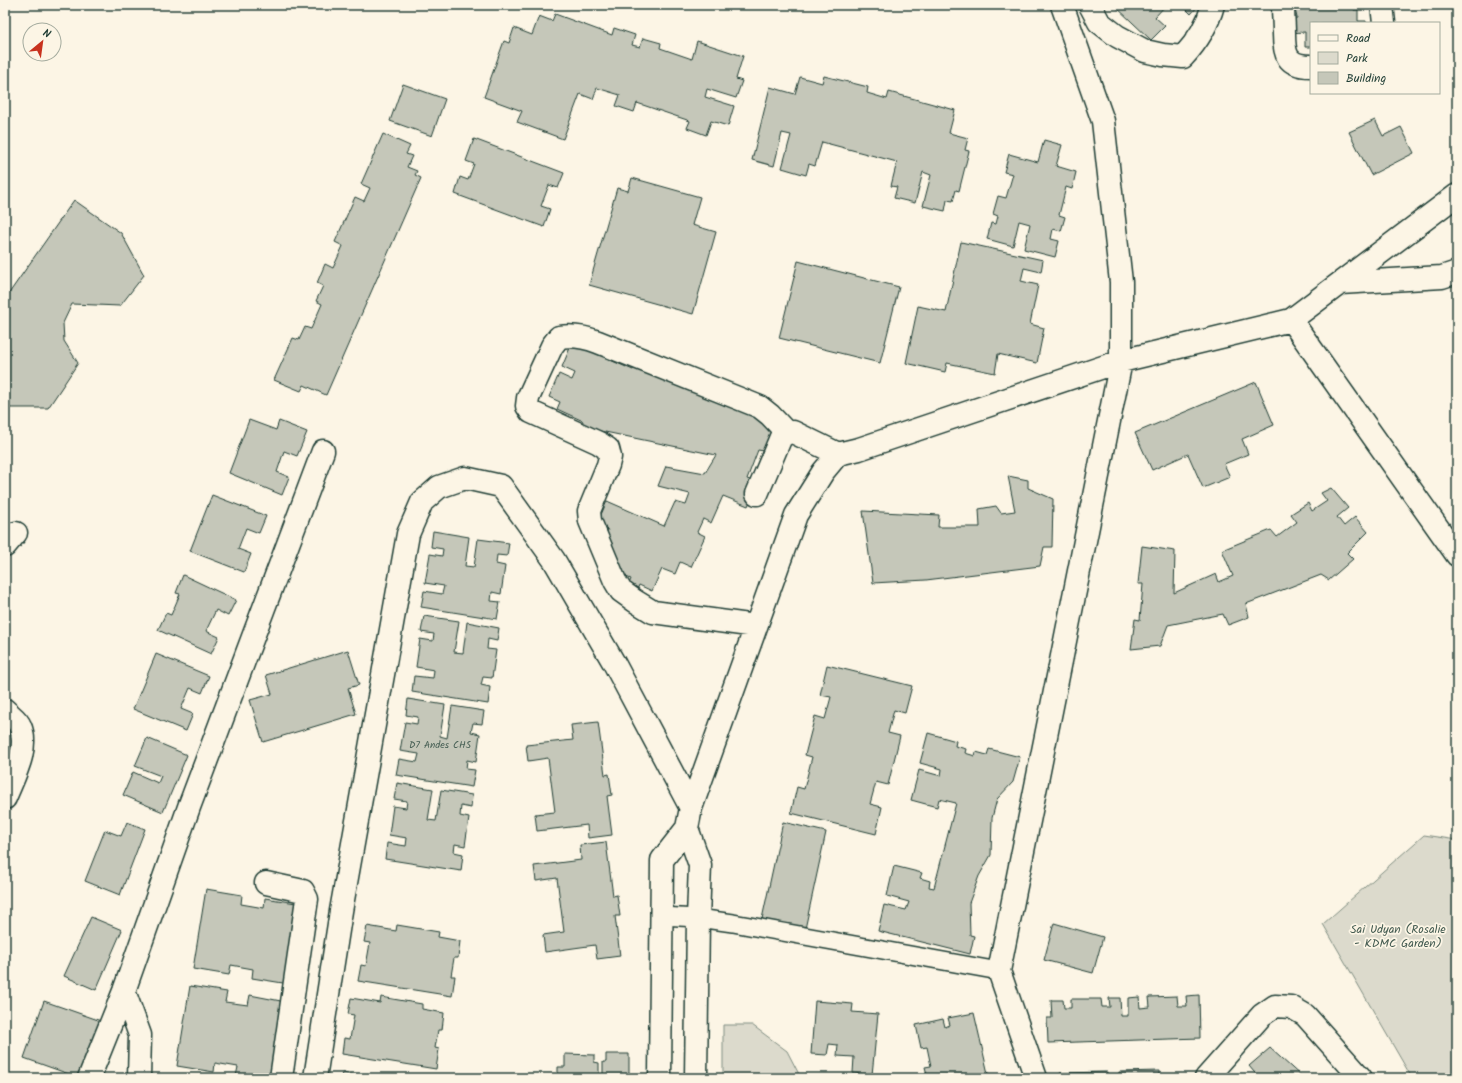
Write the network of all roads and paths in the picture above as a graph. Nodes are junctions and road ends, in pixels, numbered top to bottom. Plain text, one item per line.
1 (1062, 5) edge
2 (1090, 5) edge
3 (1213, 5) edge
4 (1283, 5) edge
5 (1382, 5) edge
6 (1384, 22) edge
7 (1310, 66) edge
8 (1457, 195) edge
9 (1456, 272) edge
10 (1340, 283) junction
11 (1291, 320) junction
12 (1121, 361) junction
13 (787, 432) junction
14 (323, 451) dead end
15 (838, 454) junction
16 (757, 494) dead end
17 (1457, 555) edge
18 (756, 626) junction
19 (5, 710) edge
20 (5, 798) edge
21 (689, 818) junction
22 (266, 883) dead end
23 (661, 916) junction
24 (698, 918) junction
25 (999, 971) junction
26 (124, 992) junction
27 (88, 1078) edge
28 (139, 1078) edge
29 (281, 1078) edge
30 (315, 1078) edge
31 (660, 1078) edge
32 (696, 1078) edge
33 (1036, 1078) edge
34 (1206, 1078) edge
35 (1361, 1078) edge

1 - 12 street
2 - 3 street
4 - 7 street
5 - 6 street
8 - 10 street
9 - 10 street
10 - 11 street
11 - 12 street
11 - 17 street
12 - 15 street
12 - 25 street
13 - 15 street
13 - 16 street
13 - 18 street
14 - 26 street
15 - 18 street
18 - 21 street
19 - 20 street
21 - 23 street
21 - 24 street
21 - 30 street
22 - 29 street
23 - 24 lane
23 - 31 street
24 - 25 lane
24 - 32 street
25 - 33 street
26 - 27 street
26 - 28 street
34 - 35 street

